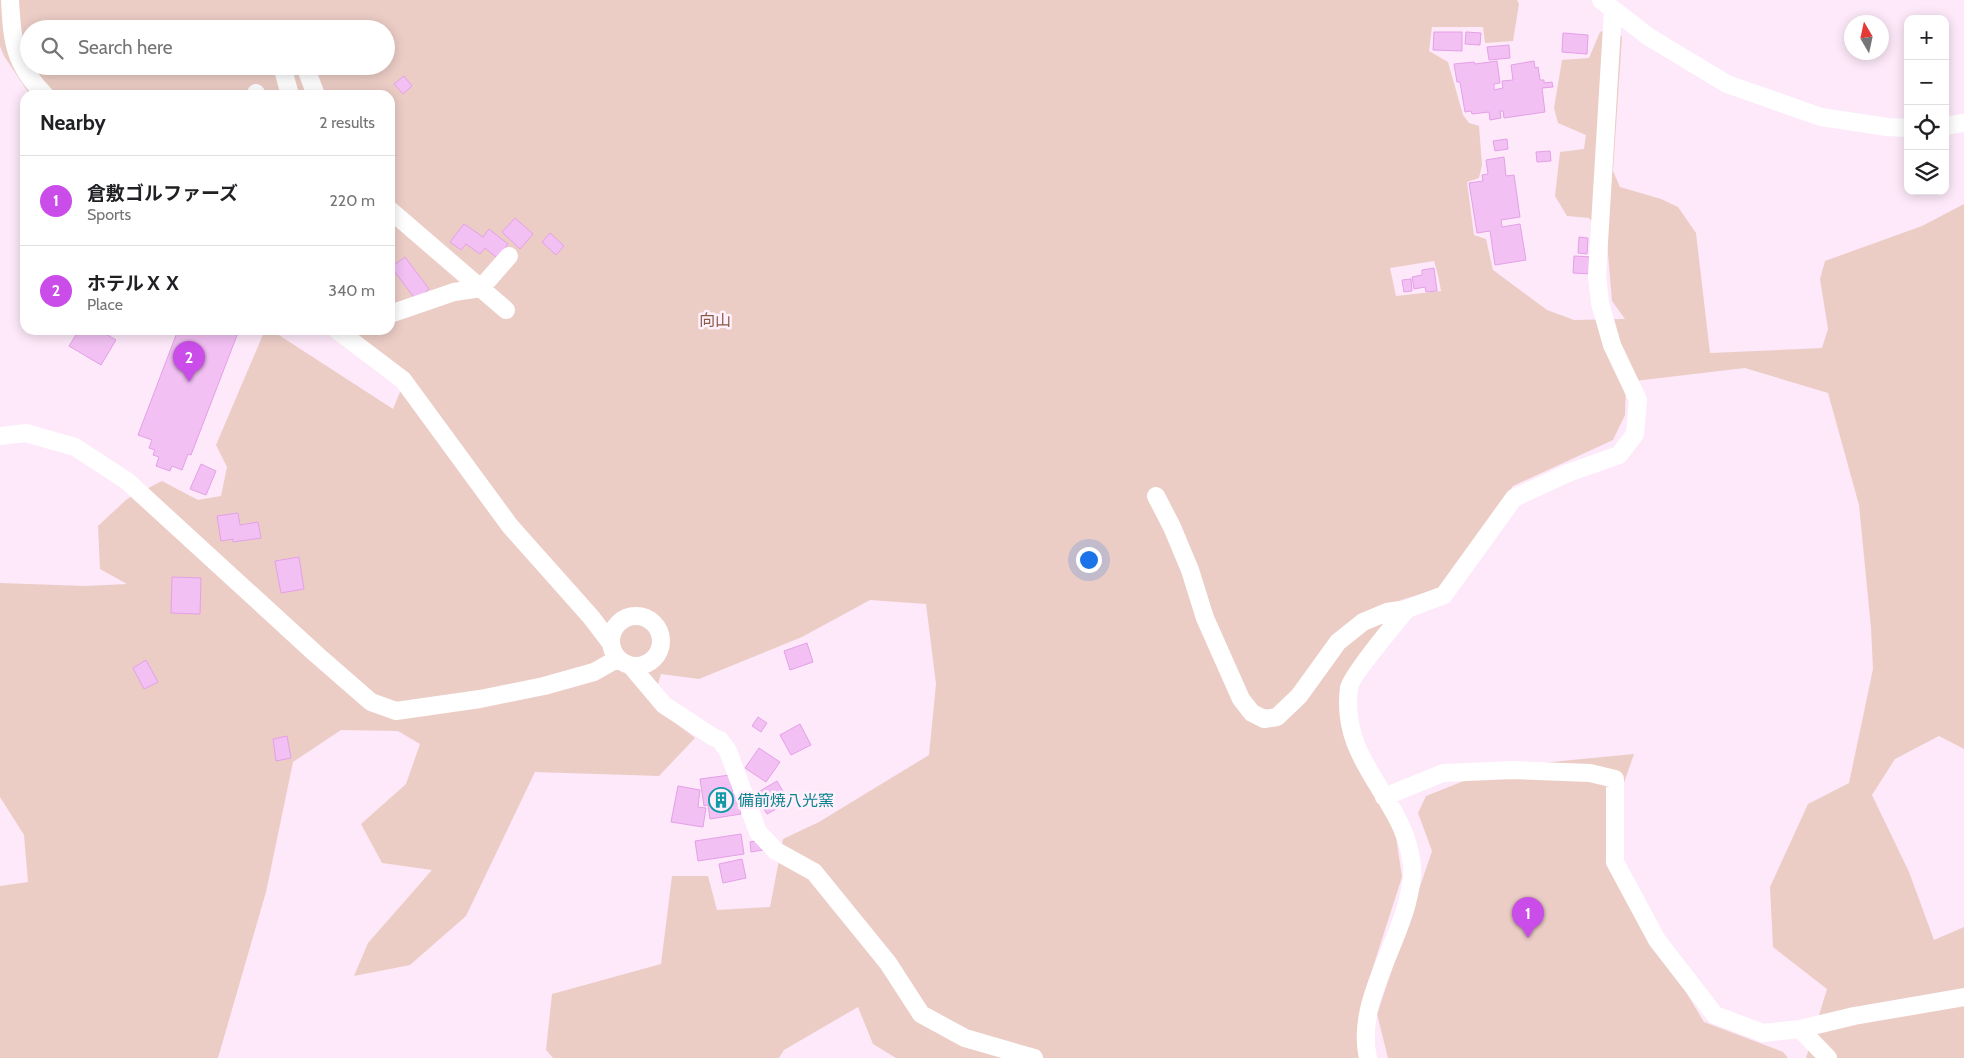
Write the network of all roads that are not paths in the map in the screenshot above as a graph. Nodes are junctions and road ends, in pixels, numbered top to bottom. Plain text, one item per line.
1 (10, 0) edge
2 (1607, 5) edge
3 (20, 59) edge
4 (29, 75) edge
5 (284, 75) edge
6 (308, 75) edge
7 (40, 90) edge
8 (289, 90) edge
9 (314, 90) edge
10 (1964, 123) edge
11 (1949, 125) edge
12 (1904, 128) edge
13 (395, 214) edge
14 (509, 256) dead end
15 (481, 288) junction
16 (506, 310) dead end
17 (395, 312) edge
18 (348, 335) edge
19 (0, 436) edge
20 (1156, 496) dead end
21 (1407, 609) junction
22 (610, 642) junction
23 (624, 662) junction
24 (1384, 797) junction
25 (1964, 997) edge
26 (1800, 1029) junction
27 (1034, 1058) edge
28 (1368, 1058) edge
29 (1828, 1058) edge

1 - 3 street
2 - 12 street
2 - 21 street
4 - 7 street
5 - 8 street
6 - 9 street
10 - 11 street
13 - 15 street
14 - 15 street
15 - 16 street
15 - 17 street
18 - 22 street
19 - 23 street
20 - 21 street
21 - 24 street
22 - 23 street
22 - 23 street
23 - 27 street
24 - 26 street
24 - 28 street
25 - 26 street
26 - 29 street

